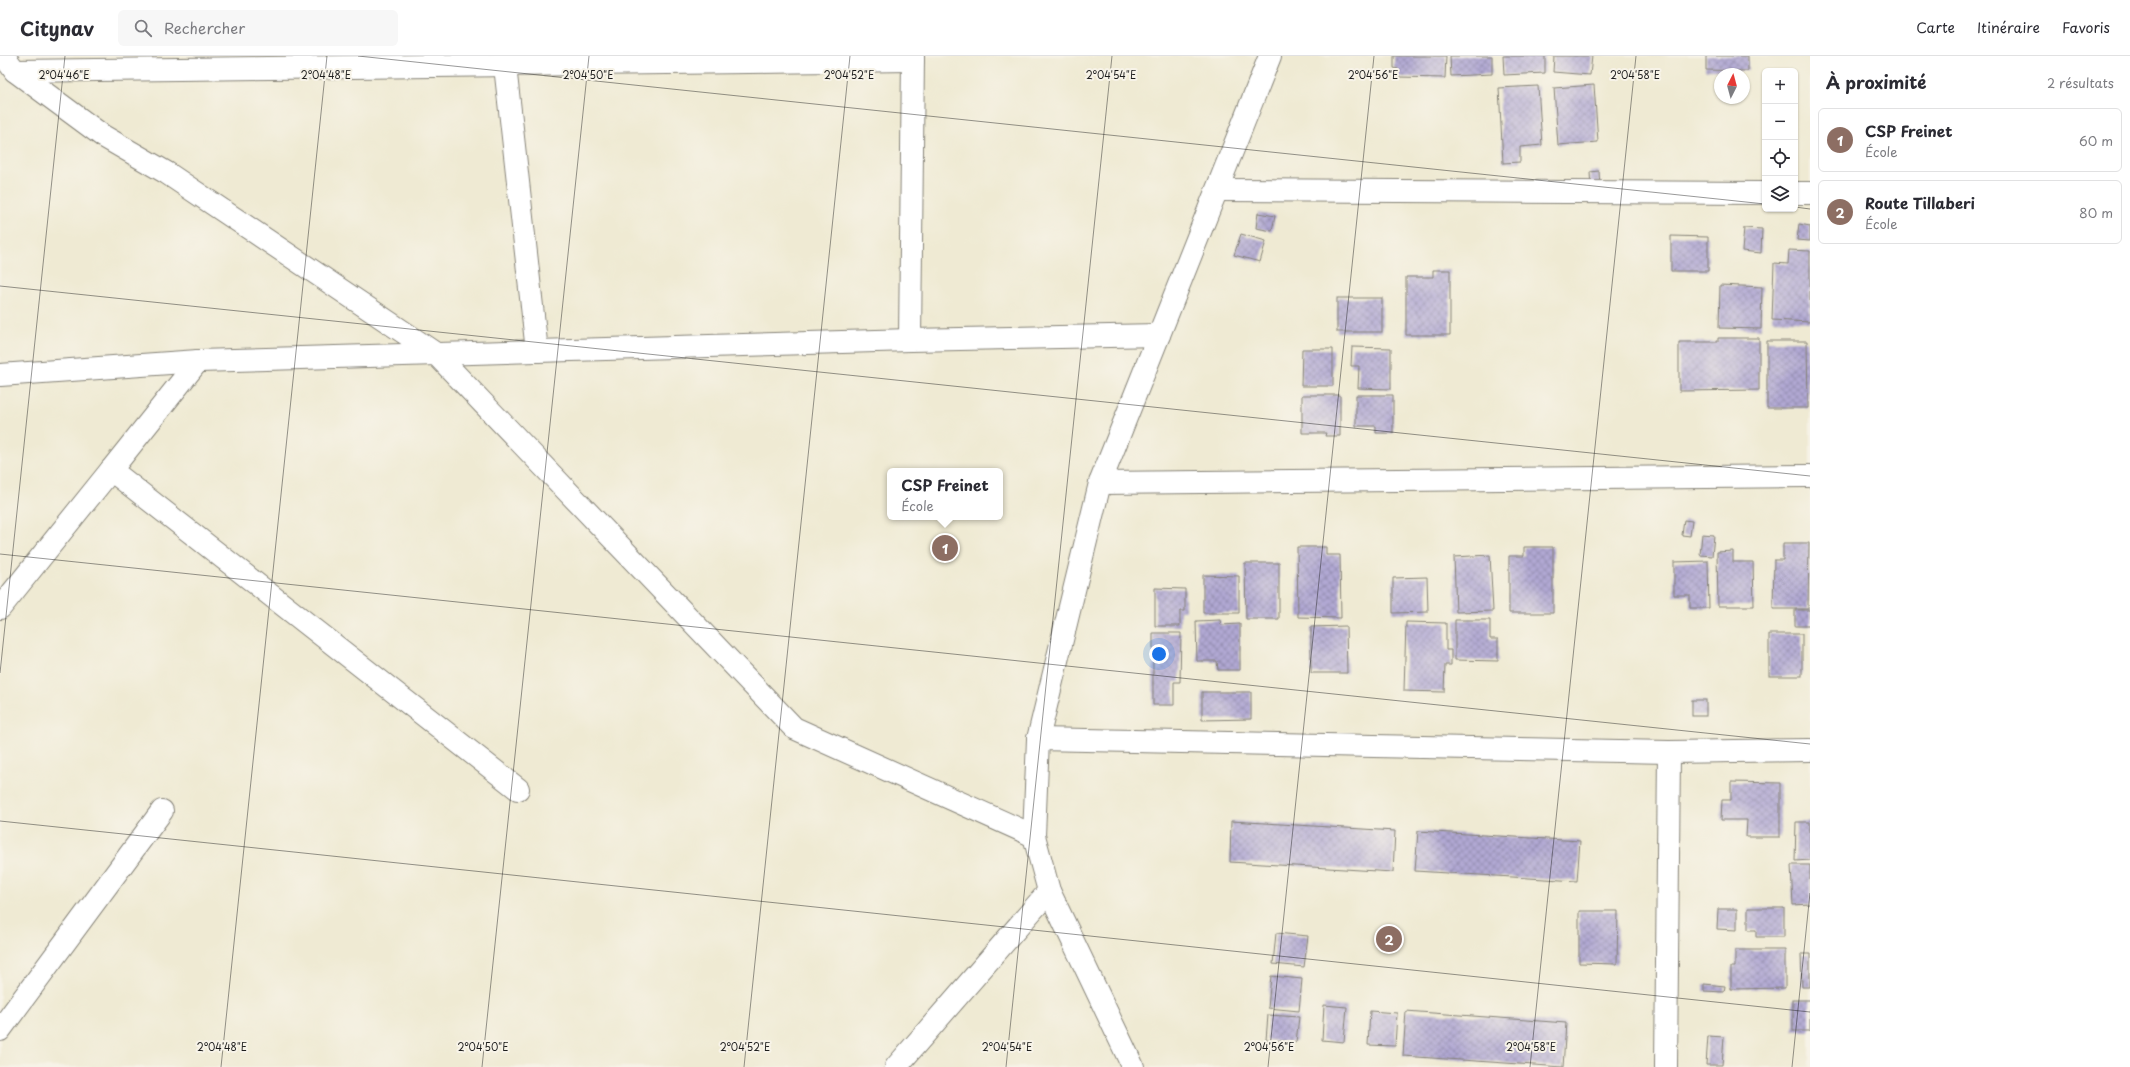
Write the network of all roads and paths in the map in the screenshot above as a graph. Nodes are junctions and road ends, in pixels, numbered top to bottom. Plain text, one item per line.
1 (1270, 56) edge
2 (913, 58) edge
3 (561, 61) edge
4 (9, 64) edge
5 (505, 66) junction
6 (1217, 190) junction
7 (1762, 193) edge
8 (1798, 193) edge
9 (1810, 193) edge
10 (1159, 335) junction
11 (910, 340) junction
12 (537, 351) junction
13 (436, 354) junction
14 (198, 361) junction
15 (0, 375) edge
16 (111, 470) junction
17 (1810, 476) edge
18 (1100, 483) junction
19 (0, 608) edge
20 (1038, 739) junction
21 (1810, 750) edge
22 (1669, 752) junction
23 (518, 789) dead end
24 (162, 811) dead end
25 (1034, 836) junction
26 (1049, 891) junction
27 (0, 1030) edge
28 (896, 1067) edge
29 (1133, 1067) edge
30 (1666, 1067) edge

1 - 6 street
2 - 3 street
2 - 11 street
3 - 5 street
4 - 5 street
4 - 13 street
5 - 12 street
6 - 7 street
6 - 10 street
8 - 9 street
10 - 11 street
10 - 18 street
11 - 12 street
12 - 13 street
13 - 14 street
13 - 25 street
14 - 15 street
14 - 16 street
16 - 19 street
16 - 23 street
17 - 18 street
18 - 20 street
20 - 22 street
20 - 25 street
21 - 22 street
22 - 30 street
24 - 27 street
25 - 26 street
26 - 28 street
26 - 29 street

